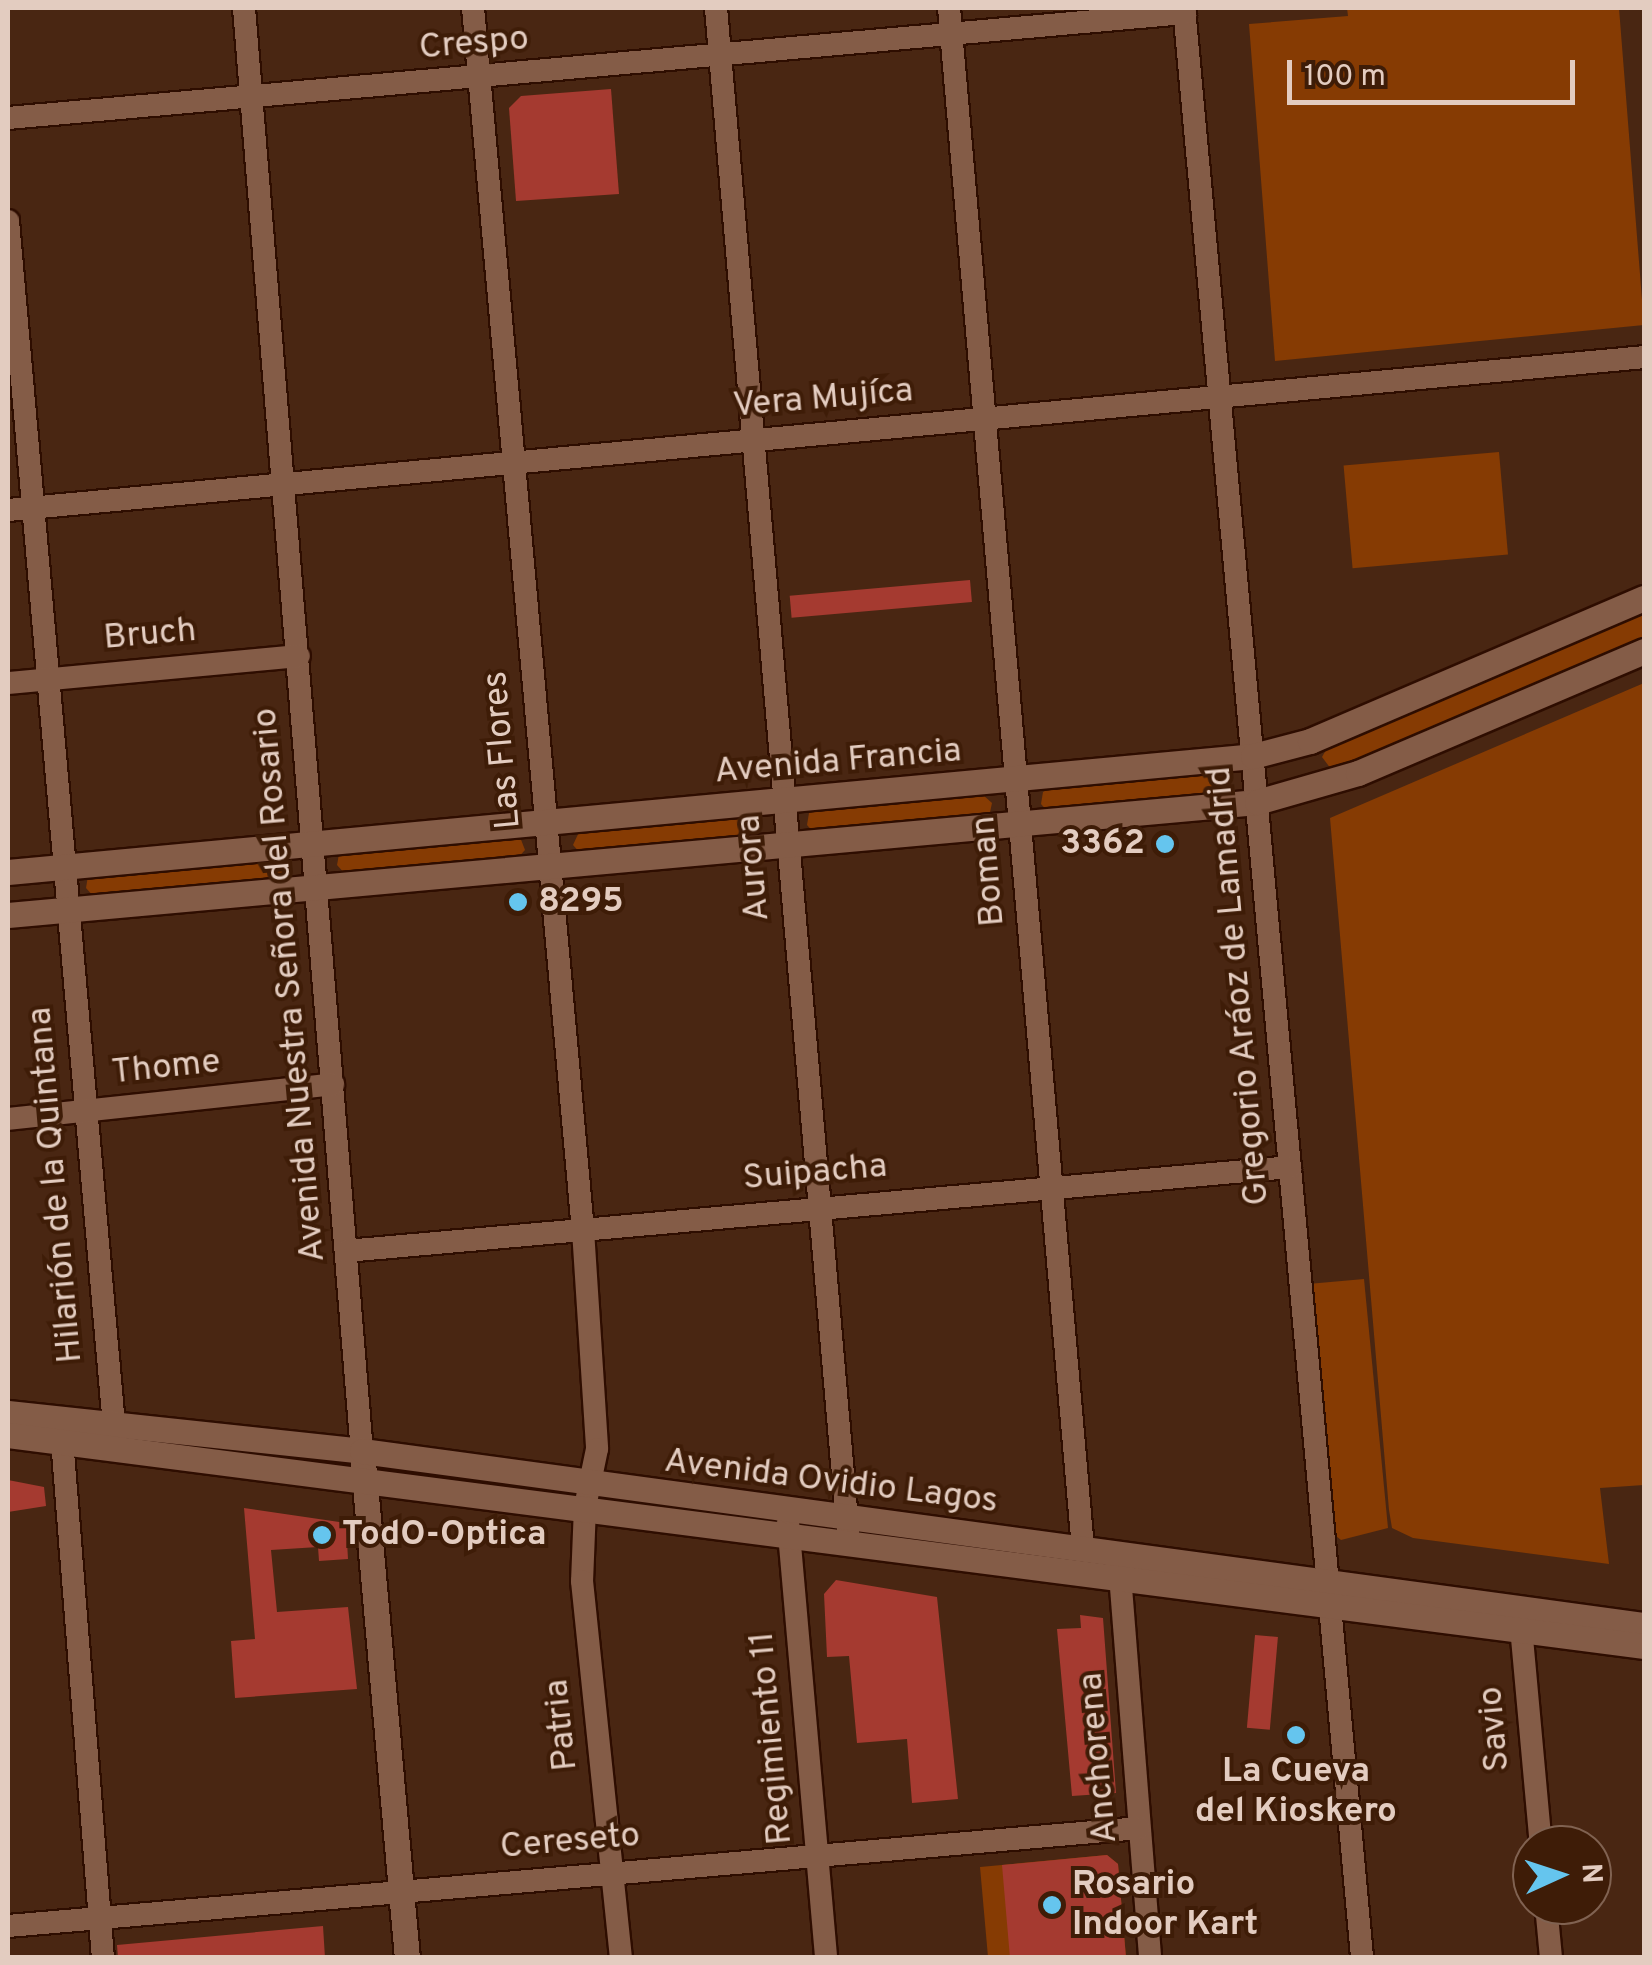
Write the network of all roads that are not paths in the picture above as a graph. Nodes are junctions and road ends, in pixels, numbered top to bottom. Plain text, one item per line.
1 (244, 8) edge
2 (474, 8) edge
3 (716, 8) edge
4 (949, 8) edge
5 (1184, 10) edge
6 (951, 34) junction
7 (722, 56) junction
8 (480, 79) junction
9 (252, 99) junction
10 (8, 118) edge
11 (8, 221) edge
12 (1644, 357) edge
13 (1220, 397) junction
14 (985, 419) junction
15 (752, 441) junction
16 (512, 463) junction
17 (284, 483) junction
18 (32, 508) junction
19 (8, 510) edge
20 (1644, 598) edge
21 (1644, 651) edge
22 (298, 656) junction
23 (46, 679) junction
24 (8, 684) edge
25 (1253, 756) junction
26 (1016, 781) junction
27 (783, 802) junction
28 (1257, 802) junction
29 (545, 824) junction
30 (1020, 826) junction
31 (314, 845) junction
32 (788, 846) junction
33 (62, 867) junction
34 (549, 867) junction
35 (8, 872) edge
36 (318, 888) junction
37 (65, 910) junction
38 (8, 915) edge
39 (333, 1084) junction
40 (83, 1112) junction
41 (8, 1119) edge
42 (1290, 1167) junction
43 (1051, 1187) junction
44 (820, 1207) junction
45 (582, 1230) junction
46 (346, 1251) junction
47 (8, 1412) edge
48 (114, 1425) junction
49 (62, 1430) junction
50 (8, 1435) edge
51 (363, 1464) junction
52 (587, 1497) junction
53 (788, 1524) junction
54 (847, 1532) junction
55 (1083, 1548) junction
56 (1119, 1565) junction
57 (1329, 1592) junction
58 (1521, 1618) junction
59 (1644, 1625) edge
60 (1644, 1646) edge
61 (1539, 1825) edge
62 (1139, 1828) junction
63 (817, 1856) junction
64 (613, 1874) junction
65 (401, 1892) junction
66 (99, 1918) junction
67 (1548, 1925) edge
68 (8, 1926) edge
69 (102, 1958) edge
70 (407, 1958) edge
71 (621, 1958) edge
72 (826, 1958) edge
73 (1150, 1958) edge
74 (1362, 1958) edge
75 (1551, 1958) edge

1 - 9 street, Avenida Nuestra Señora del Rosario
2 - 8 street, Las Flores
3 - 7 street, Aurora
4 - 6 street, Boman
5 - 6 street, Crespo
5 - 13 street, Gregorio Aráoz de Lamadrid
6 - 7 street, Crespo
6 - 14 street, Boman
7 - 8 street, Crespo
7 - 15 street, Aurora
8 - 9 street, Crespo
8 - 16 street, Las Flores
9 - 10 street, Crespo
9 - 17 street, Avenida Nuestra Señora del Rosario
11 - 18 street, Hilarión de la Quintana
12 - 13 street, Vera Mujíca
13 - 14 street, Vera Mujíca
13 - 25 street, Gregorio Aráoz de Lamadrid
14 - 15 street, Vera Mujíca
14 - 26 street, Boman
15 - 16 street, Vera Mujíca
15 - 27 street, Aurora
16 - 17 street, Vera Mujíca
16 - 29 street, Las Flores
17 - 18 street, Vera Mujíca
17 - 22 street, Avenida Nuestra Señora del Rosario
18 - 19 street, Vera Mujíca
18 - 23 street, Hilarión de la Quintana
20 - 25 street, Avenida Francia
21 - 28 street
22 - 23 street, Bruch
22 - 31 street, Avenida Nuestra Señora del Rosario
23 - 24 street, Bruch
23 - 33 street, Hilarión de la Quintana
25 - 26 street, Avenida Francia
25 - 28 street, Gregorio Aráoz de Lamadrid
26 - 27 street, Avenida Francia
26 - 30 street, Boman
27 - 29 street, Avenida Francia
27 - 32 street, Aurora
28 - 30 street
28 - 42 street, Gregorio Aráoz de Lamadrid
29 - 31 street, Avenida Francia
29 - 34 street, Las Flores
30 - 32 street
30 - 43 street, Boman
31 - 33 street, Avenida Francia
31 - 36 street, Avenida Nuestra Señora del Rosario
32 - 34 street
32 - 44 street, Aurora
33 - 35 street, Avenida Francia
33 - 37 street, Hilarión de la Quintana
34 - 36 street
34 - 45 street, Las Flores
36 - 37 street
36 - 39 street, Avenida Nuestra Señora del Rosario
37 - 38 street
37 - 40 street, Hilarión de la Quintana
39 - 40 street, Thome
39 - 46 street, Avenida Nuestra Señora del Rosario
40 - 41 street, Thome
40 - 48 street, Hilarión de la Quintana
42 - 43 street, Suipacha
42 - 57 street, Gregorio Aráoz de Lamadrid
43 - 44 street, Suipacha
43 - 55 street, Boman
44 - 45 street, Suipacha
44 - 54 street, Aurora
45 - 46 street, Suipacha
45 - 52 street, Las Flores
46 - 51 street, Avenida Nuestra Señora del Rosario
47 - 49 street, Avenida Ovidio Lagos
48 - 49 street, Avenida Ovidio Lagos
48 - 51 street, Avenida Ovidio Lagos
49 - 50 street, Avenida Ovidio Lagos
49 - 51 street, Avenida Ovidio Lagos
49 - 66 street
51 - 52 street, Avenida Ovidio Lagos
51 - 65 street, Avenida Nuestra Señora del Rosario
52 - 53 street, Avenida Ovidio Lagos
52 - 64 street, Patria
53 - 54 street, Avenida Ovidio Lagos
53 - 63 street, Regimiento 11
54 - 55 street, Avenida Ovidio Lagos
54 - 56 street, Avenida Ovidio Lagos
55 - 56 street, Avenida Ovidio Lagos
56 - 57 street, Avenida Ovidio Lagos
56 - 62 street, Anchorena
57 - 58 street, Avenida Ovidio Lagos
57 - 74 street, Gregorio Aráoz de Lamadrid
58 - 59 street, Avenida Ovidio Lagos
58 - 60 street, Avenida Ovidio Lagos
58 - 61 street, Savio
62 - 63 street, Cereseto
62 - 73 street, Anchorena
63 - 64 street, Cereseto
63 - 72 street, Regimiento 11
64 - 65 street, Cereseto
64 - 71 street, Patria
65 - 66 street, Cereseto
65 - 70 street, Avenida Nuestra Señora del Rosario
66 - 68 street, Cereseto
66 - 69 street
67 - 75 street

